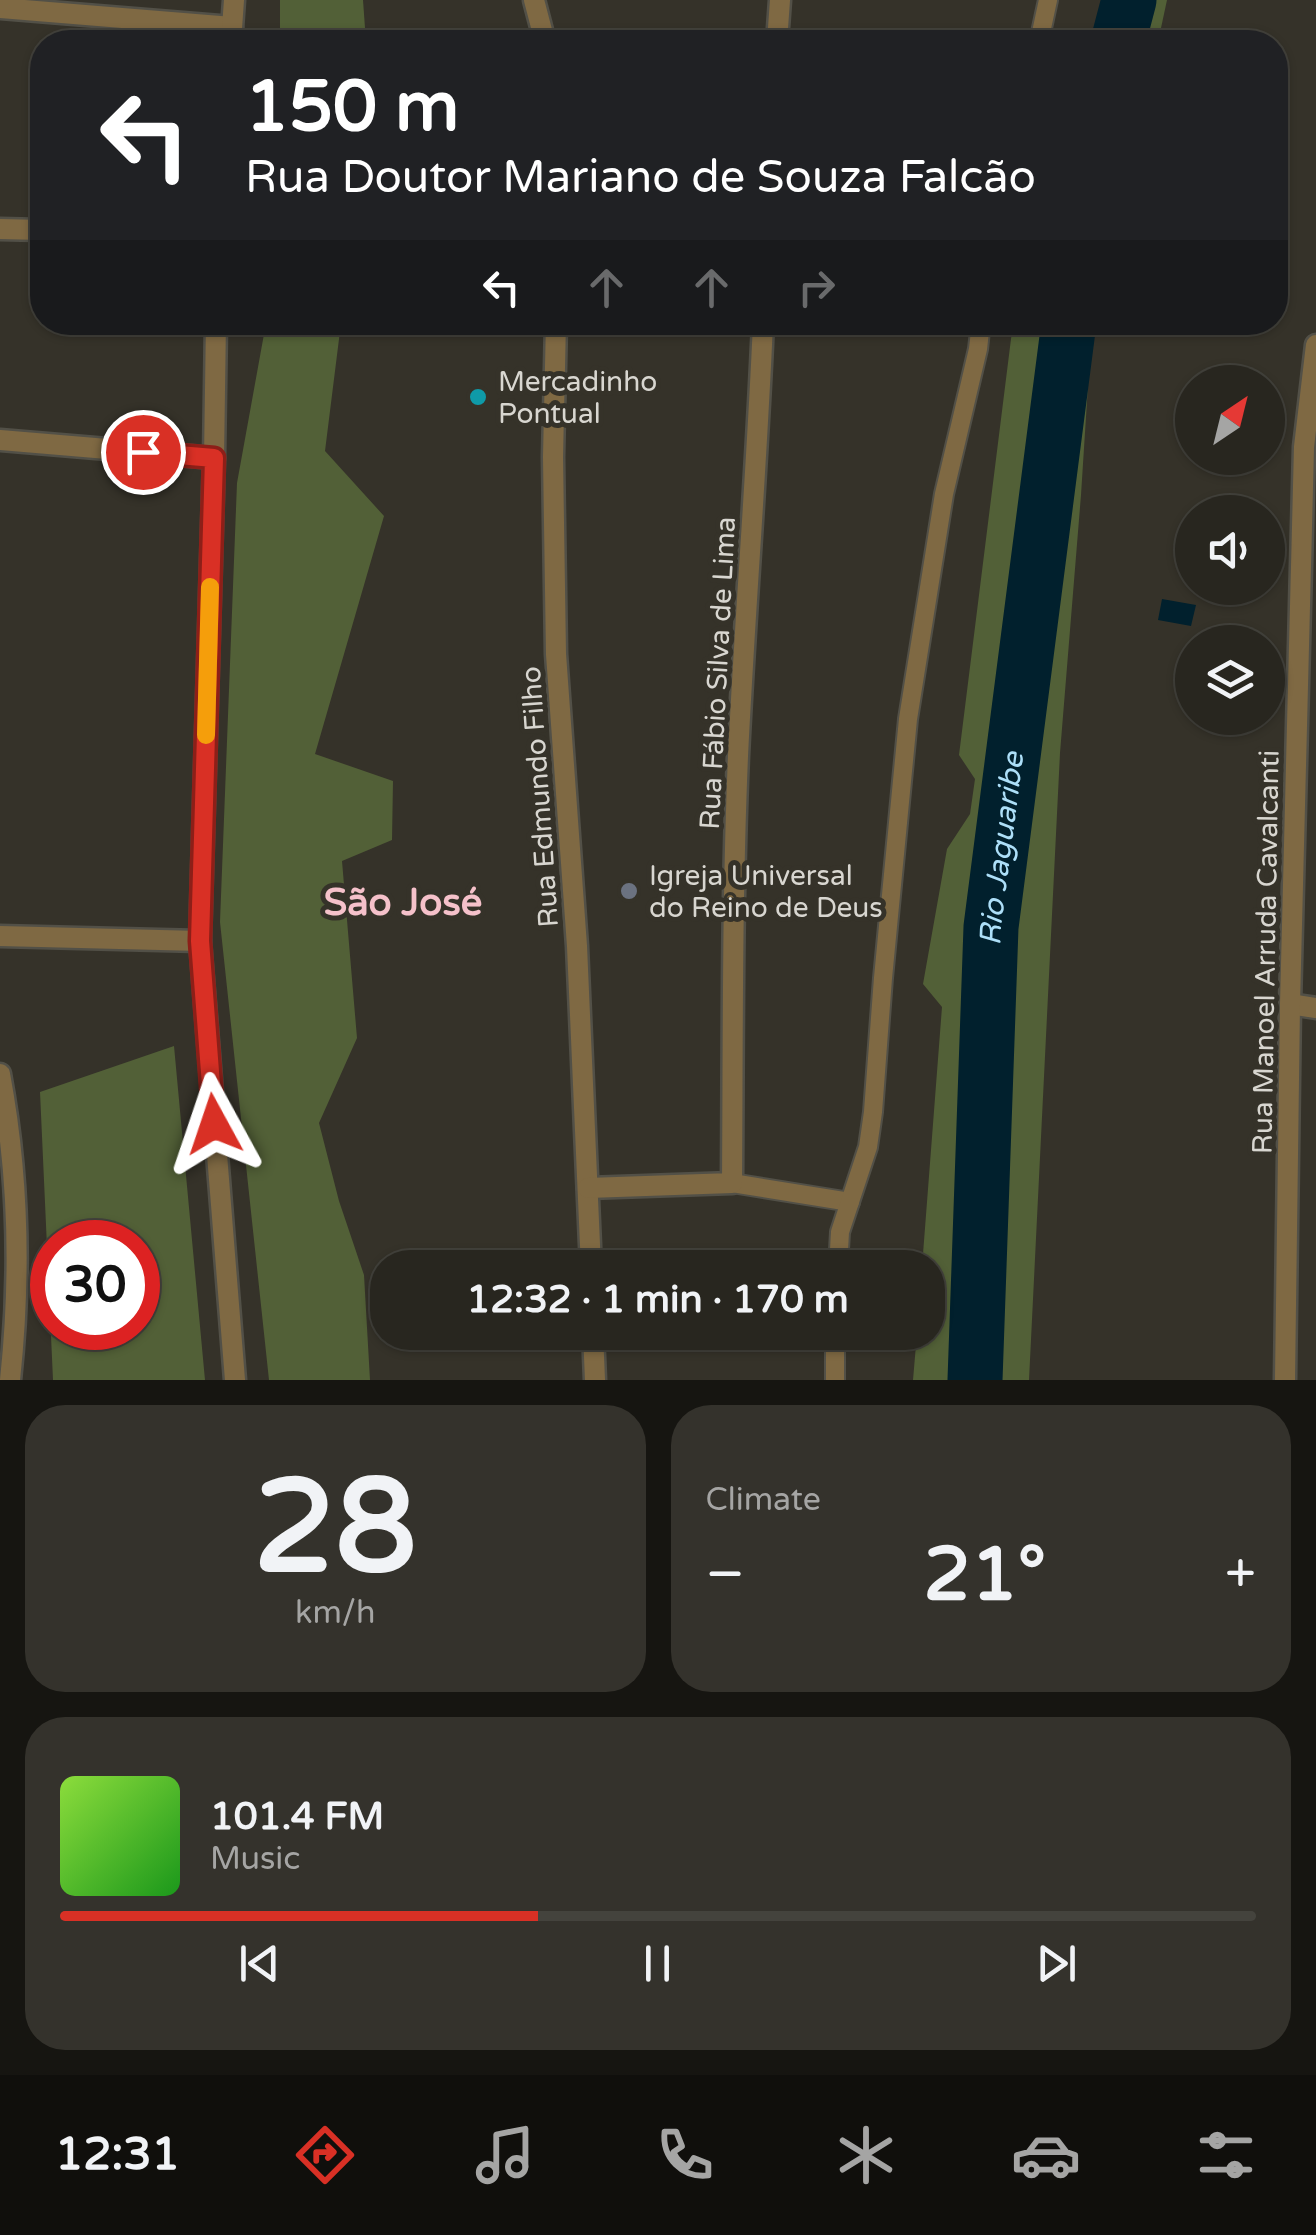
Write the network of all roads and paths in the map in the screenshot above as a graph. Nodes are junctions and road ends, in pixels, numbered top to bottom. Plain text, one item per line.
1 (234, 0) edge
2 (534, 0) edge
3 (780, 0) edge
4 (1048, 0) edge
5 (14, 6) edge
6 (194, 30) edge
7 (232, 30) edge
8 (542, 30) edge
9 (778, 30) edge
10 (1042, 30) edge
11 (0, 228) edge
12 (30, 229) edge
13 (216, 335) edge
14 (556, 335) edge
15 (762, 335) edge
16 (980, 335) edge
17 (1316, 345) edge
18 (0, 440) edge
19 (1310, 448) edge
20 (214, 458) junction
21 (0, 936) edge
22 (200, 941) junction
23 (1290, 1004) junction
24 (1316, 1008) edge
25 (0, 1074) edge
26 (732, 1183) junction
27 (588, 1188) junction
28 (850, 1202) junction
29 (590, 1250) edge
30 (839, 1250) edge
31 (594, 1350) edge
32 (835, 1350) edge
33 (10, 1380) edge
34 (235, 1380) edge
35 (595, 1380) edge
36 (835, 1380) edge
37 (1285, 1380) edge

1 - 7 street
2 - 8 street
3 - 9 street
4 - 10 lane
5 - 6 street
11 - 12 street
13 - 20 street
14 - 27 street, Rua Edmundo Filho
15 - 26 street, Rua Fábio Silva de Lima
16 - 28 lane
17 - 19 street, Rua Manoel Arruda Cavalcanti
18 - 20 street
19 - 23 street, Rua Manoel Arruda Cavalcanti
20 - 22 street
21 - 22 street
22 - 34 street
23 - 24 street
23 - 37 street, Rua Manoel Arruda Cavalcanti
25 - 33 street
26 - 27 street
26 - 28 lane
27 - 29 street, Rua Edmundo Filho
28 - 30 lane
31 - 35 street
32 - 36 lane

